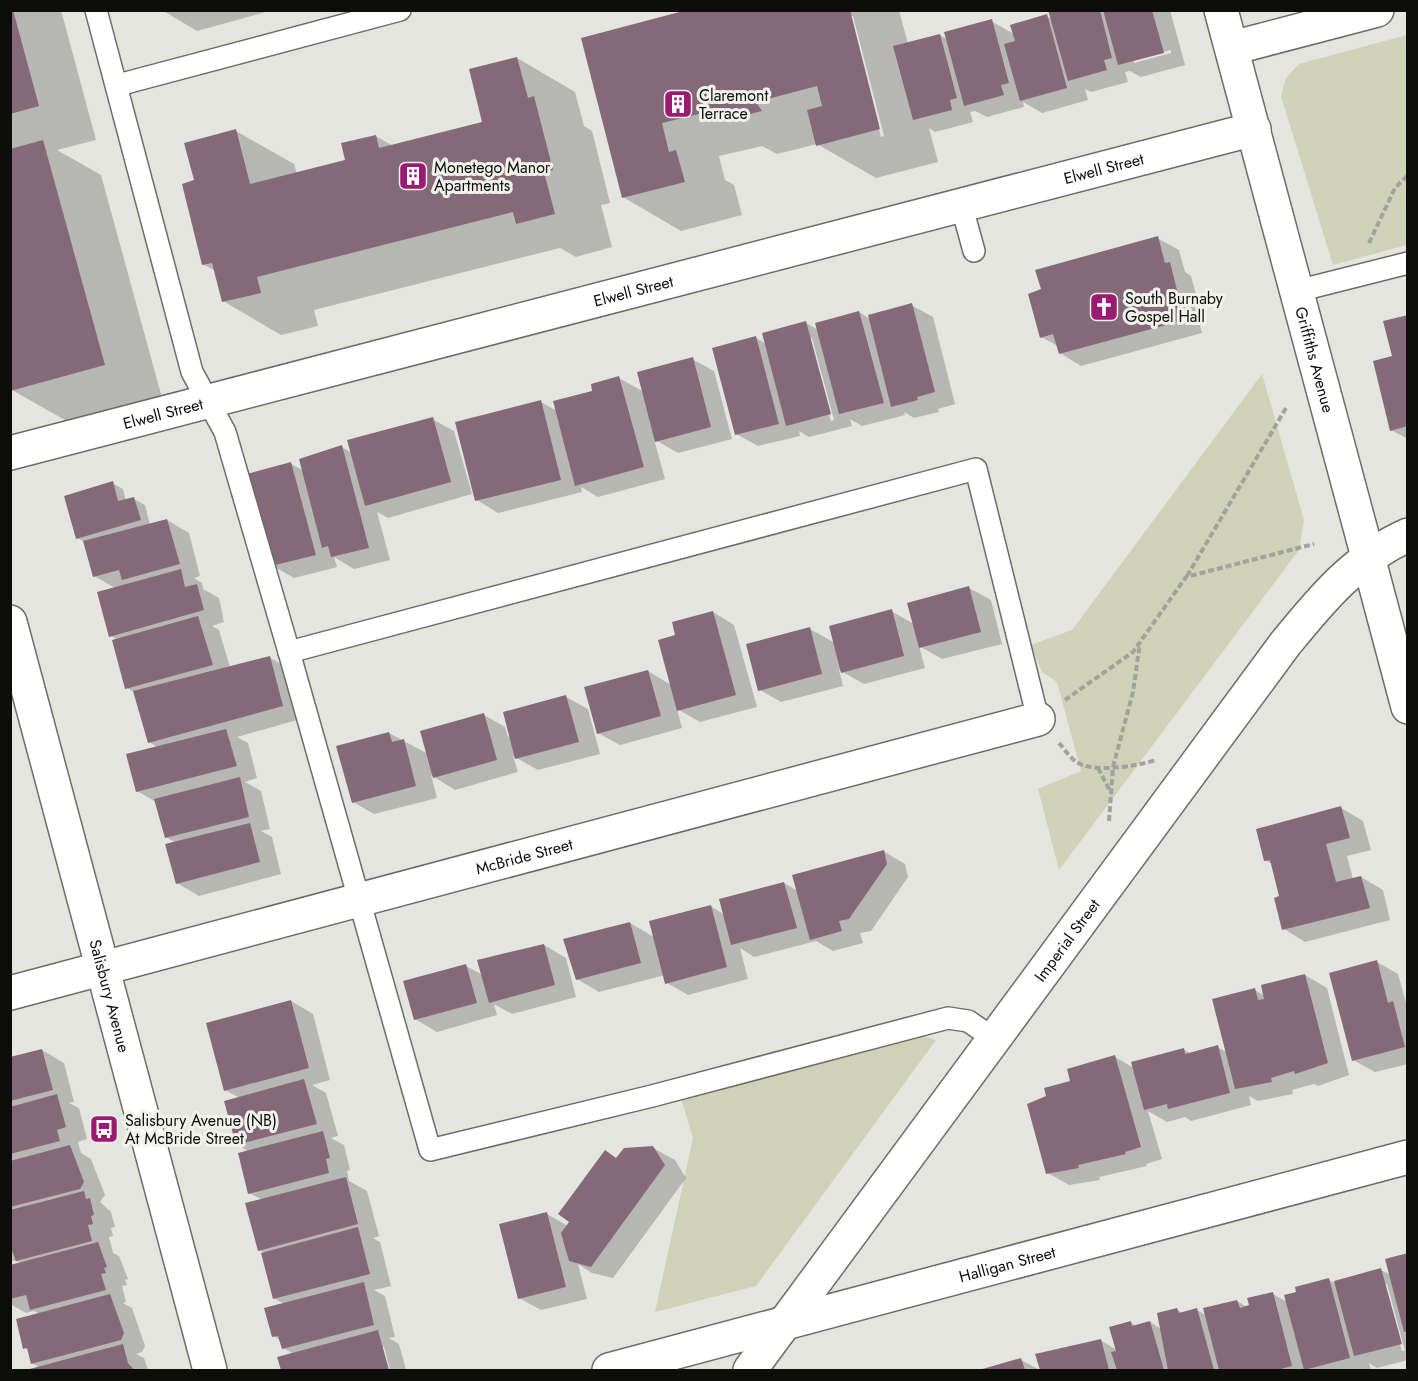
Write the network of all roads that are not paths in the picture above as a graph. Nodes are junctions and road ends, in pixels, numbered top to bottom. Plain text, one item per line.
1 (96, 10) edge
2 (400, 10) edge
3 (1221, 10) edge
4 (1377, 10) edge
5 (1232, 48) junction
6 (118, 85) junction
7 (1254, 129) junction
8 (961, 204) junction
9 (974, 251) dead end
10 (1407, 263) edge
11 (1297, 291) junction
12 (207, 400) junction
13 (10, 453) edge
14 (1407, 535) edge
15 (1368, 557) junction
16 (10, 622) edge
17 (289, 652) junction
18 (1407, 707) edge
19 (1038, 719) joint
20 (360, 901) junction
21 (104, 970) junction
22 (10, 993) edge
23 (993, 1038) junction
24 (1407, 1157) edge
25 (786, 1323) junction
26 (210, 1371) edge
27 (609, 1371) edge
28 (750, 1371) edge

1 - 6 lane
2 - 6 lane
3 - 5 street, Griffiths Avenue
4 - 5 street
5 - 7 street, Griffiths Avenue
6 - 12 lane
7 - 8 street, Elwell Street
7 - 11 street, Griffiths Avenue
8 - 9 lane
8 - 12 street, Elwell Street
10 - 11 lane
11 - 15 street, Griffiths Avenue
12 - 13 street, Elwell Street
12 - 17 lane
14 - 15 street, Imperial Street
15 - 18 street, Griffiths Avenue
15 - 23 street, Imperial Street
16 - 21 street, Salisbury Avenue
17 - 19 lane
17 - 20 lane
19 - 20 street, McBride Street
20 - 21 street, McBride Street
20 - 23 lane
21 - 22 street, McBride Street
21 - 26 street, Salisbury Avenue
23 - 25 street, Imperial Street
24 - 25 street, Halligan Street
25 - 27 street, Halligan Street
25 - 28 street, Imperial Street

